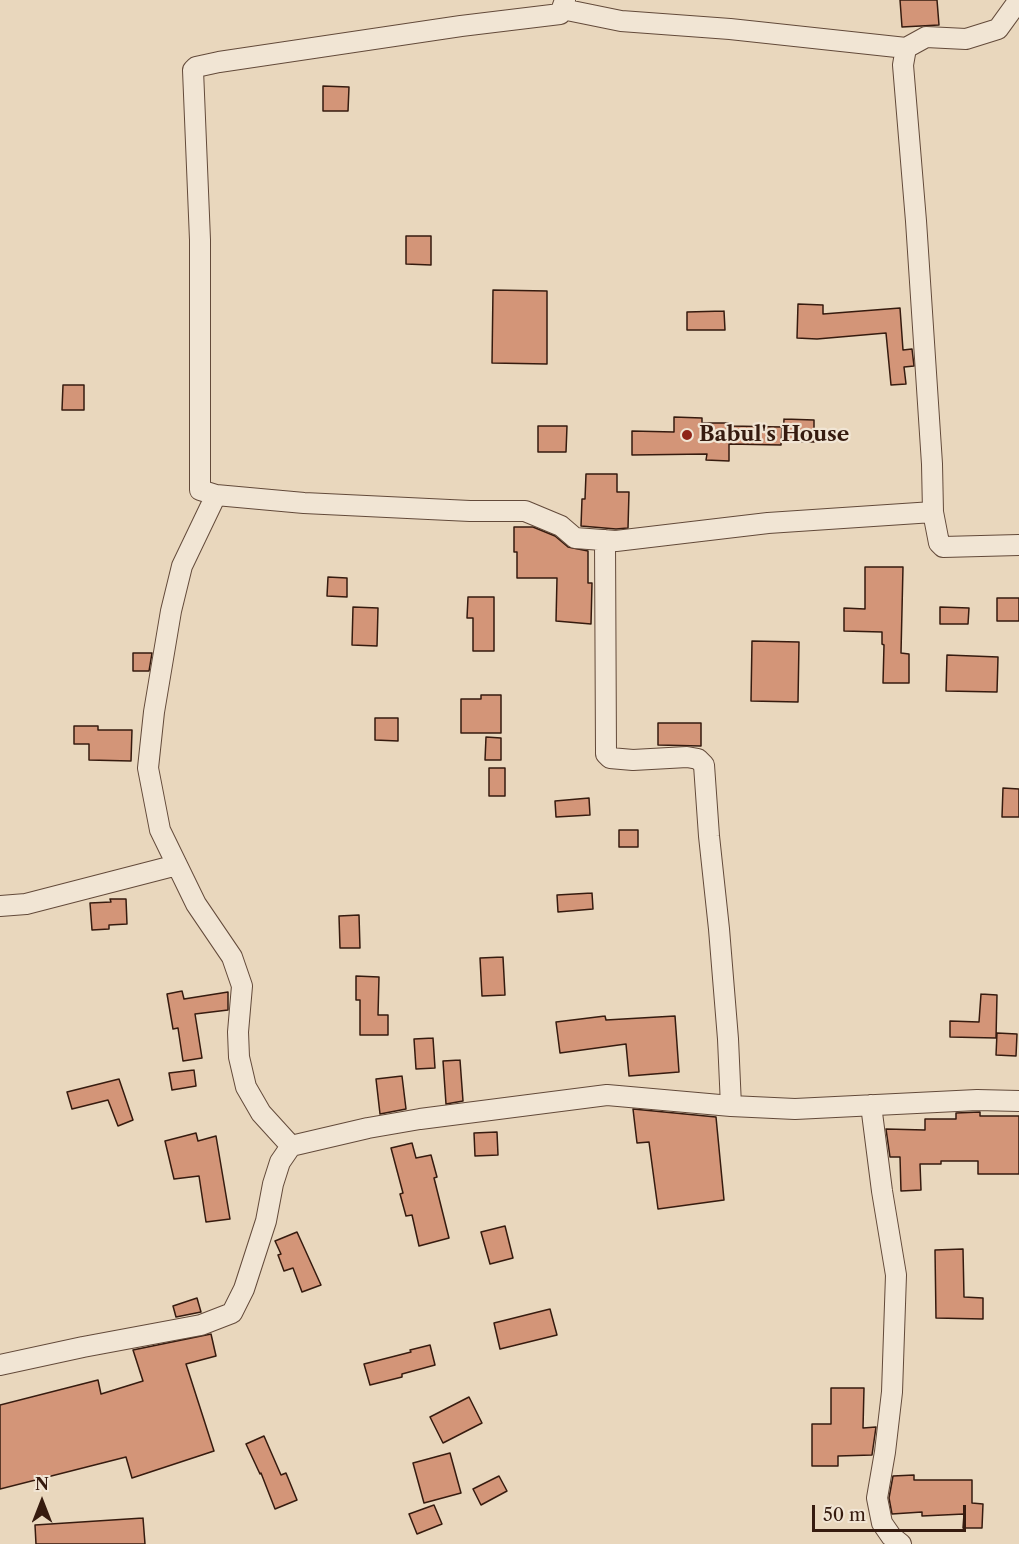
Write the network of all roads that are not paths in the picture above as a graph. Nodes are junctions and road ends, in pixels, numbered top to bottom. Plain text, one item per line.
1 (1019, 0) edge
2 (563, 4) edge
3 (906, 48) junction
4 (216, 495) junction
5 (933, 512) junction
6 (605, 540) junction
7 (1019, 545) edge
8 (177, 865) junction
9 (0, 906) edge
10 (1019, 1101) edge
11 (871, 1105) junction
12 (731, 1106) junction
13 (291, 1146) junction
14 (0, 1365) edge
15 (901, 1544) edge

1 - 3 street
2 - 3 street
2 - 4 street
3 - 5 street
4 - 6 street
4 - 8 street
5 - 6 street
5 - 7 street
6 - 12 street
8 - 9 street
8 - 13 street
10 - 11 street
11 - 12 street
11 - 15 street
12 - 13 street
13 - 14 street

